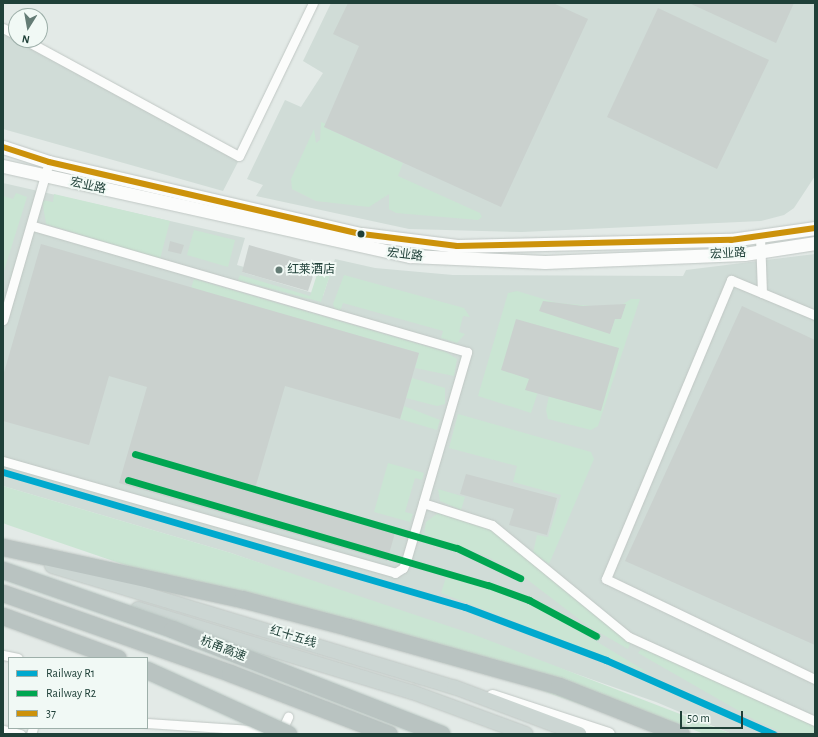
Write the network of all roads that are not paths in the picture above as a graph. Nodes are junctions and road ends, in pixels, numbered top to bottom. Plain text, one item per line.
1 (313, 3) edge
2 (40, 48) edge
3 (3, 147) edge
4 (49, 162) junction
5 (3, 166) edge
6 (45, 176) junction
7 (31, 225) junction
8 (815, 228) edge
9 (760, 236) junction
10 (815, 244) edge
11 (760, 252) junction
12 (762, 293) junction
13 (815, 315) edge
14 (3, 320) edge
15 (3, 461) edge
16 (424, 503) junction
17 (3, 547) edge
18 (3, 554) edge
19 (3, 570) edge
20 (3, 580) edge
21 (3, 593) edge
22 (3, 616) edge
23 (3, 655) edge
24 (13, 657) edge
25 (115, 657) edge
26 (148, 670) edge
27 (815, 679) edge
28 (457, 688) junction
29 (288, 717) dead end
30 (487, 719) junction
31 (815, 721) edge
32 (148, 724) edge
33 (3, 730) edge
34 (283, 733) edge
35 (21, 734) edge
36 (388, 734) edge
37 (441, 734) edge
38 (519, 734) edge
39 (526, 734) edge
40 (579, 734) edge
41 (608, 734) edge
42 (682, 734) edge

1 - 2 street
3 - 4 street, 宏业路
4 - 6 street
4 - 9 street, 宏业路
5 - 6 street, 宏业路
6 - 7 street
6 - 11 street, 宏业路
7 - 14 street
7 - 16 street
8 - 9 street, 宏业路
9 - 11 street
10 - 11 street, 宏业路
11 - 12 street
12 - 13 street
12 - 27 street
15 - 16 street
16 - 31 street
17 - 42 highway
18 - 28 main road, 红十五线
19 - 37 highway, 杭甬高速, bridge
20 - 30 main road, 红十五线
21 - 36 highway, 杭甬高速
22 - 25 highway
23 - 24 street
26 - 34 highway, bridge
28 - 40 main road, 红十五线
28 - 41 street
29 - 34 street
30 - 38 street
30 - 39 main road, 红十五线
32 - 34 street
33 - 35 street

